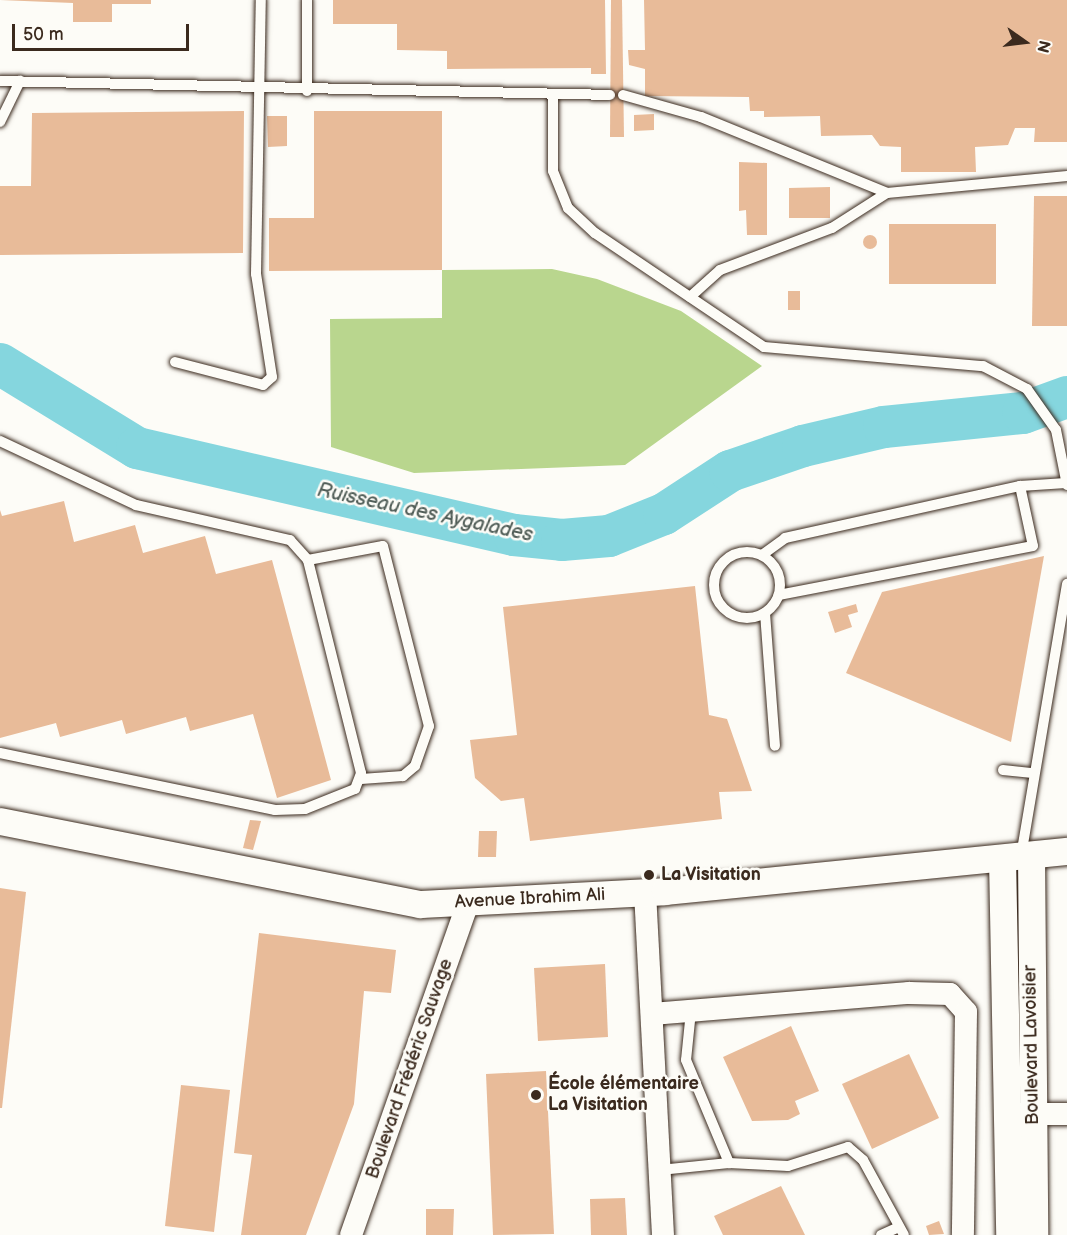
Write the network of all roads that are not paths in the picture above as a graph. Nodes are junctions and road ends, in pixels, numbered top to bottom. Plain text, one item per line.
1 (261, 0) edge
2 (307, 0) edge
3 (0, 81) edge
4 (20, 81) junction
5 (260, 90) junction
6 (307, 91) junction
7 (553, 94) junction
8 (610, 95) dead end
9 (623, 95) dead end
10 (0, 122) edge
11 (1067, 176) edge
12 (886, 193) junction
13 (690, 297) junction
14 (175, 362) dead end
15 (0, 441) edge
16 (1067, 484) edge
17 (1020, 486) junction
18 (762, 555) junction
19 (308, 560) junction
20 (1067, 584) edge
21 (779, 595) junction
22 (765, 613) junction
23 (775, 746) dead end
24 (0, 753) edge
25 (1003, 770) dead end
26 (1033, 773) junction
27 (362, 779) junction
28 (0, 821) edge
29 (1067, 851) edge
30 (1018, 857) junction
31 (645, 892) junction
32 (468, 902) junction
33 (691, 1011) junction
34 (652, 1014) junction
35 (1020, 1114) junction
36 (1067, 1114) edge
37 (729, 1162) junction
38 (660, 1170) junction
39 (900, 1231) edge
40 (351, 1235) edge
41 (663, 1235) edge
42 (881, 1235) edge
43 (963, 1235) edge
44 (1008, 1235) edge
45 (1034, 1235) edge

1 - 5 lane
2 - 6 lane
3 - 4 lane
4 - 5 lane
4 - 10 lane
5 - 6 lane
5 - 14 lane
6 - 7 lane
7 - 8 lane
7 - 13 lane
9 - 12 lane
11 - 12 lane
12 - 13 lane
13 - 16 lane
15 - 19 lane
16 - 17 lane
17 - 18 lane
17 - 21 lane
18 - 21 lane
18 - 22 lane
19 - 27 lane
19 - 27 lane
20 - 26 lane
21 - 22 lane
22 - 23 lane
24 - 27 lane
25 - 26 lane
26 - 30 lane
28 - 32 street, Avenue Ibrahim Ali
29 - 30 street, Avenue Ibrahim Ali
30 - 31 street, Avenue Ibrahim Ali
30 - 35 street, Boulevard Lavoisier
31 - 32 street, Avenue Ibrahim Ali
31 - 34 street
32 - 40 street, Boulevard Frédéric Sauvage
33 - 34 street
33 - 37 lane
33 - 43 street
34 - 38 street
35 - 36 street
35 - 44 street, Boulevard Lavoisier
35 - 45 street, Boulevard Lavoisier
37 - 38 lane
37 - 39 lane
38 - 41 street
39 - 42 lane

